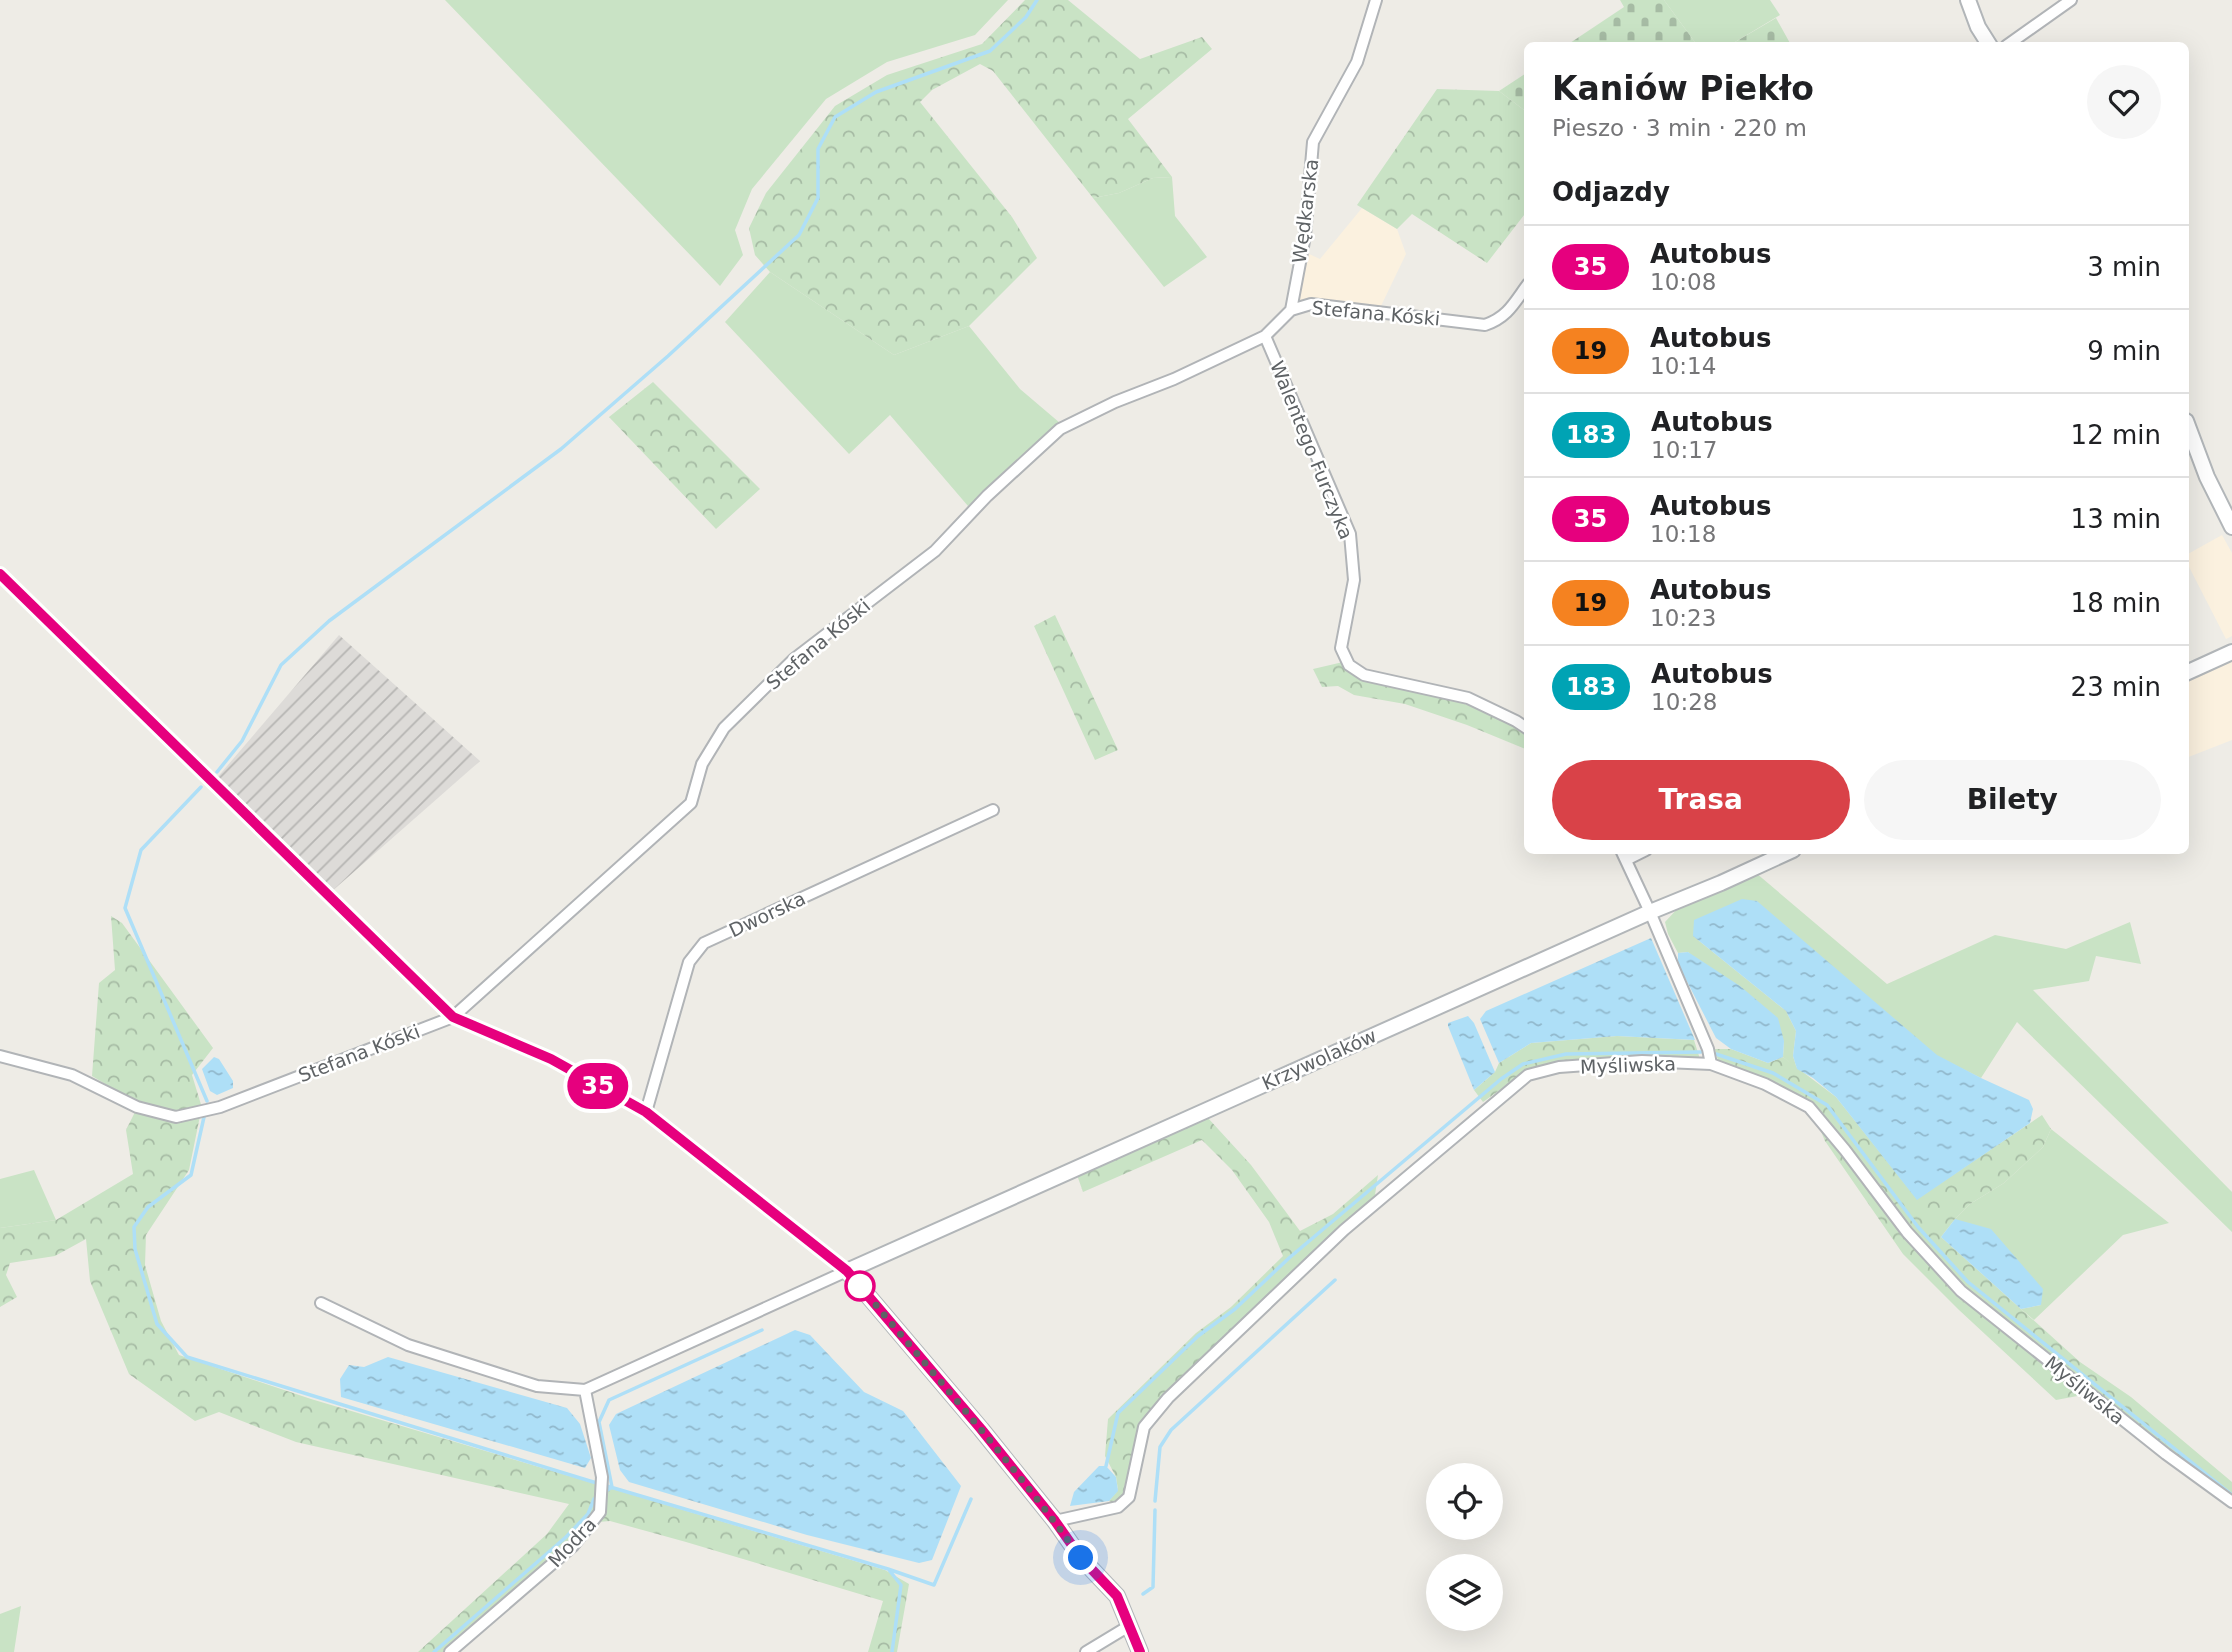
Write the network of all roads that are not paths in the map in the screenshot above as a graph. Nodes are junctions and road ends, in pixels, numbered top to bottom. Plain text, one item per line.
1 (1376, 0) edge
2 (1968, 0) edge
3 (2071, 0) edge
4 (1987, 42) edge
5 (2012, 42) edge
6 (1524, 290) edge
7 (1291, 310) junction
8 (1265, 336) junction
9 (2189, 429) edge
10 (2232, 527) edge
11 (0, 574) edge
12 (2232, 652) edge
13 (2189, 672) edge
14 (1524, 726) edge
15 (993, 810) dead end
16 (1784, 854) edge
17 (1623, 855) edge
18 (1650, 912) junction
19 (453, 1017) junction
20 (0, 1056) edge
21 (1711, 1063) junction
22 (646, 1112) junction
23 (847, 1271) junction
24 (321, 1303) dead end
25 (584, 1390) junction
26 (2232, 1502) edge
27 (1055, 1521) junction
28 (1129, 1626) junction
29 (450, 1652) edge
30 (1086, 1652) edge
31 (1140, 1652) edge

1 - 7 street, Wędkarska
2 - 4 street
3 - 5 street
6 - 7 street, Stefana Kóski
7 - 8 street, Stefana Kóski
8 - 14 street, Walentego Furczyka
8 - 19 street, Stefana Kóski
9 - 10 street
11 - 19 street
12 - 13 street
15 - 22 street, Dworska
16 - 18 street, Krzywolaków
17 - 18 street
18 - 21 street
18 - 23 street, Krzywolaków
19 - 20 street, Stefana Kóski
19 - 22 street
21 - 26 street, Myśliwska
21 - 27 street, Myśliwska
22 - 23 street
23 - 25 street
23 - 27 street
24 - 25 street
25 - 29 street, Modra
27 - 28 street
28 - 30 street
28 - 31 street

